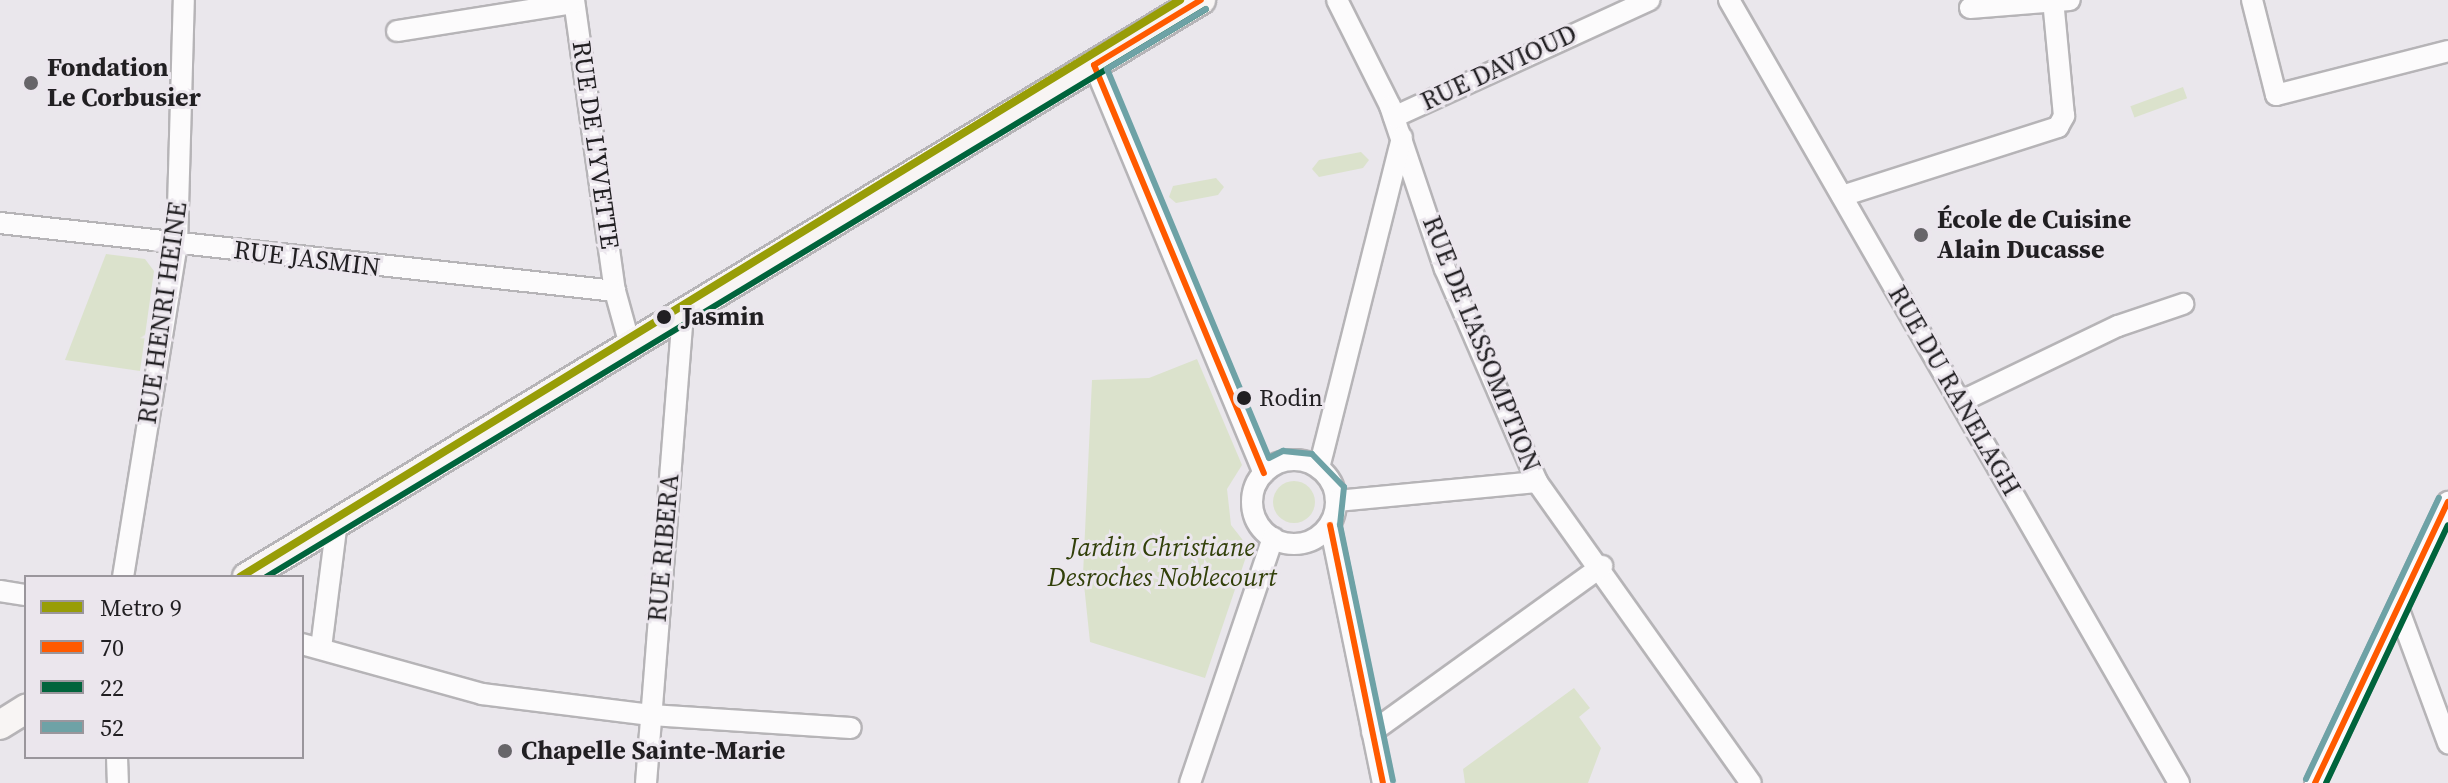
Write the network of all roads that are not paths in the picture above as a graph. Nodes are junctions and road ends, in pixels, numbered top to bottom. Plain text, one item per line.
1 (184, 0) edge
2 (1201, 0) edge
3 (1337, 0) edge
4 (1649, 0) edge
5 (1729, 0) edge
6 (2252, 0) edge
7 (574, 1) edge
8 (2058, 1) edge
9 (1970, 8) dead end
10 (397, 31) dead end
11 (2448, 51) edge
12 (1094, 65) junction
13 (1394, 117) junction
14 (1402, 137) junction
15 (1842, 196) junction
16 (0, 223) edge
17 (177, 244) junction
18 (615, 291) junction
19 (2183, 304) dead end
20 (683, 312) junction
21 (630, 345) junction
22 (1960, 402) junction
23 (1319, 468) junction
24 (1264, 473) junction
25 (1537, 482) junction
26 (1336, 501) junction
27 (2448, 502) edge
28 (337, 522) junction
29 (1330, 525) junction
30 (1273, 538) junction
31 (1602, 566) junction
32 (123, 575) edge
33 (250, 575) edge
34 (0, 591) edge
35 (24, 595) edge
36 (2400, 613) junction
37 (312, 646) edge
38 (24, 710) edge
39 (651, 715) junction
40 (0, 725) edge
41 (851, 728) dead end
42 (1372, 732) junction
43 (2448, 743) edge
44 (117, 759) edge
45 (118, 783) edge
46 (646, 783) edge
47 (1190, 783) edge
48 (1383, 783) edge
49 (1751, 783) edge
50 (2179, 783) edge
51 (2315, 783) edge

1 - 17 street, RUE HENRI HEINE
2 - 12 street
3 - 13 street, RUE DE L'ASSOMPTION
4 - 13 street, RUE DAVIOUD
5 - 15 street, RUE DU RANELAGH
6 - 11 street
7 - 10 street
7 - 18 street, RUE DE L'YVETTE
8 - 9 street
8 - 15 street
12 - 20 street
12 - 24 street
13 - 14 street, RUE DE L'ASSOMPTION
14 - 23 street
14 - 25 street, RUE DE L'ASSOMPTION
15 - 22 street, RUE DU RANELAGH
16 - 17 street, RUE JASMIN
17 - 18 street, RUE JASMIN
17 - 32 street, RUE HENRI HEINE
18 - 21 street, RUE DE L'YVETTE
19 - 22 street
20 - 21 street
20 - 39 street, RUE RIBERA
21 - 28 street
22 - 50 street, RUE DU RANELAGH
23 - 24 street
23 - 26 street
24 - 30 street
25 - 26 street
25 - 31 street, RUE DE L'ASSOMPTION
26 - 29 street
27 - 36 street
28 - 33 street
28 - 37 street
29 - 30 street
29 - 42 street
30 - 47 street
31 - 42 street
31 - 49 street, RUE DE L'ASSOMPTION
34 - 35 street
36 - 43 street
36 - 51 street
37 - 39 street
38 - 40 street
39 - 41 street
39 - 46 street, RUE RIBERA
42 - 48 street
44 - 45 street

